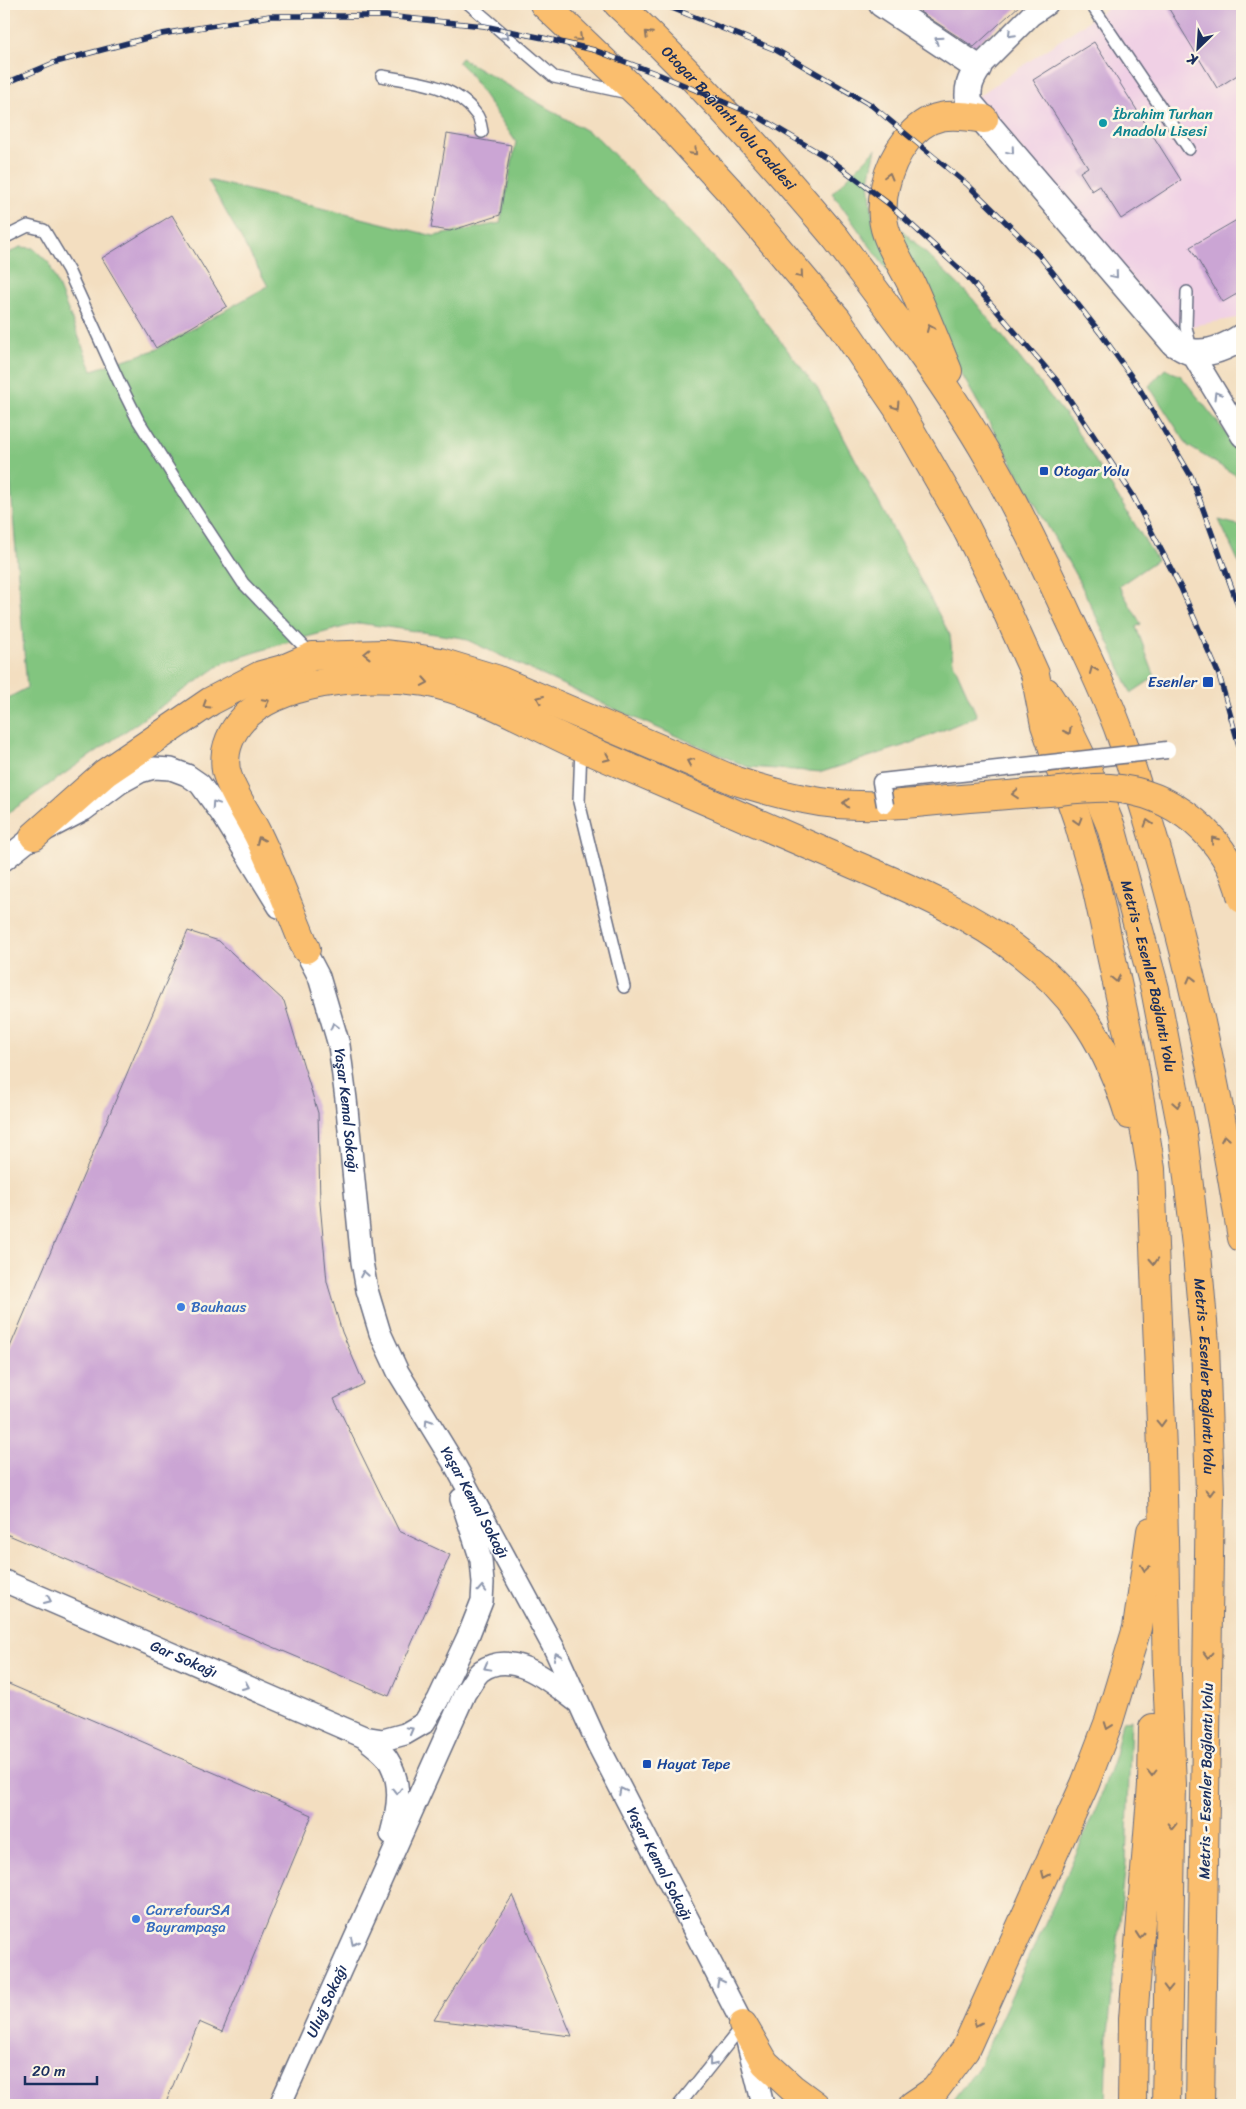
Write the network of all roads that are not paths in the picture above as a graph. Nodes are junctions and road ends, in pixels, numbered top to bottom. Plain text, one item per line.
1 (469, 4) edge
2 (544, 4) edge
3 (1047, 4) edge
4 (1091, 4) edge
5 (621, 6) edge
6 (896, 8) edge
7 (978, 68) junction
8 (382, 76) dead end
9 (640, 96) junction
10 (984, 119) junction
11 (482, 132) dead end
12 (1189, 149) dead end
13 (4, 238) edge
14 (1187, 292) dead end
15 (1242, 337) edge
16 (1191, 352) junction
17 (966, 422) junction
18 (1242, 436) edge
19 (313, 656) junction
20 (1035, 674) junction
21 (329, 682) junction
22 (593, 722) junction
23 (581, 747) junction
24 (1167, 750) dead end
25 (885, 805) junction
26 (34, 836) junction
27 (4, 860) edge
28 (1242, 899) edge
29 (306, 949) junction
30 (624, 987) dead end
31 (1152, 1212) junction
32 (1242, 1238) edge
33 (1162, 1450) junction
34 (456, 1467) junction
35 (1164, 1567) junction
36 (4, 1581) edge
37 (577, 1701) junction
38 (364, 1738) junction
39 (374, 1897) junction
40 (743, 2025) junction
41 (280, 2105) edge
42 (679, 2105) edge
43 (763, 2105) edge
44 (815, 2105) edge
45 (913, 2105) edge
46 (1132, 2105) edge
47 (1166, 2105) edge
48 (1200, 2105) edge

1 -> 9 lane
2 -> 9 main road
3 -> 7 street
4 - 12 lane
17 -> 5 main road, Otogar Bağlantı Yolu Caddesi
7 -> 6 street
7 - 10 street
8 - 11 lane
9 -> 20 main road
10 -> 16 street
17 -> 10 main road
13 - 19 lane
14 - 16 lane
15 - 16 street
18 -> 16 street
32 -> 17 main road
19 - 21 main road
22 -> 19 main road
19 -> 26 main road
20 -> 31 main road
20 -> 48 main road, Metris - Esenler Bağlantı Yolu
21 -> 23 main road
29 -> 21 main road
22 - 23 main road
25 -> 22 main road
23 - 30 lane
23 -> 31 main road
24 - 25 street, bridge
28 -> 25 main road, bridge
26 - 27 street, Yaşar Kemal Sokağı
29 -> 26 street, Yaşar Kemal Sokağı
34 -> 29 street, Yaşar Kemal Sokağı
31 -> 33 main road
33 - 35 main road
33 -> 45 main road
37 -> 34 street, Yaşar Kemal Sokağı
38 -> 34 street
35 -> 46 main road
35 -> 47 main road
36 -> 38 street, Gar Sokağı
37 -> 39 street
40 -> 37 street, Yaşar Kemal Sokağı
38 -> 39 street
39 -> 41 street, Uluğ Sokağı
40 -> 42 lane
40 - 43 street, Yaşar Kemal Sokağı
40 - 44 main road

